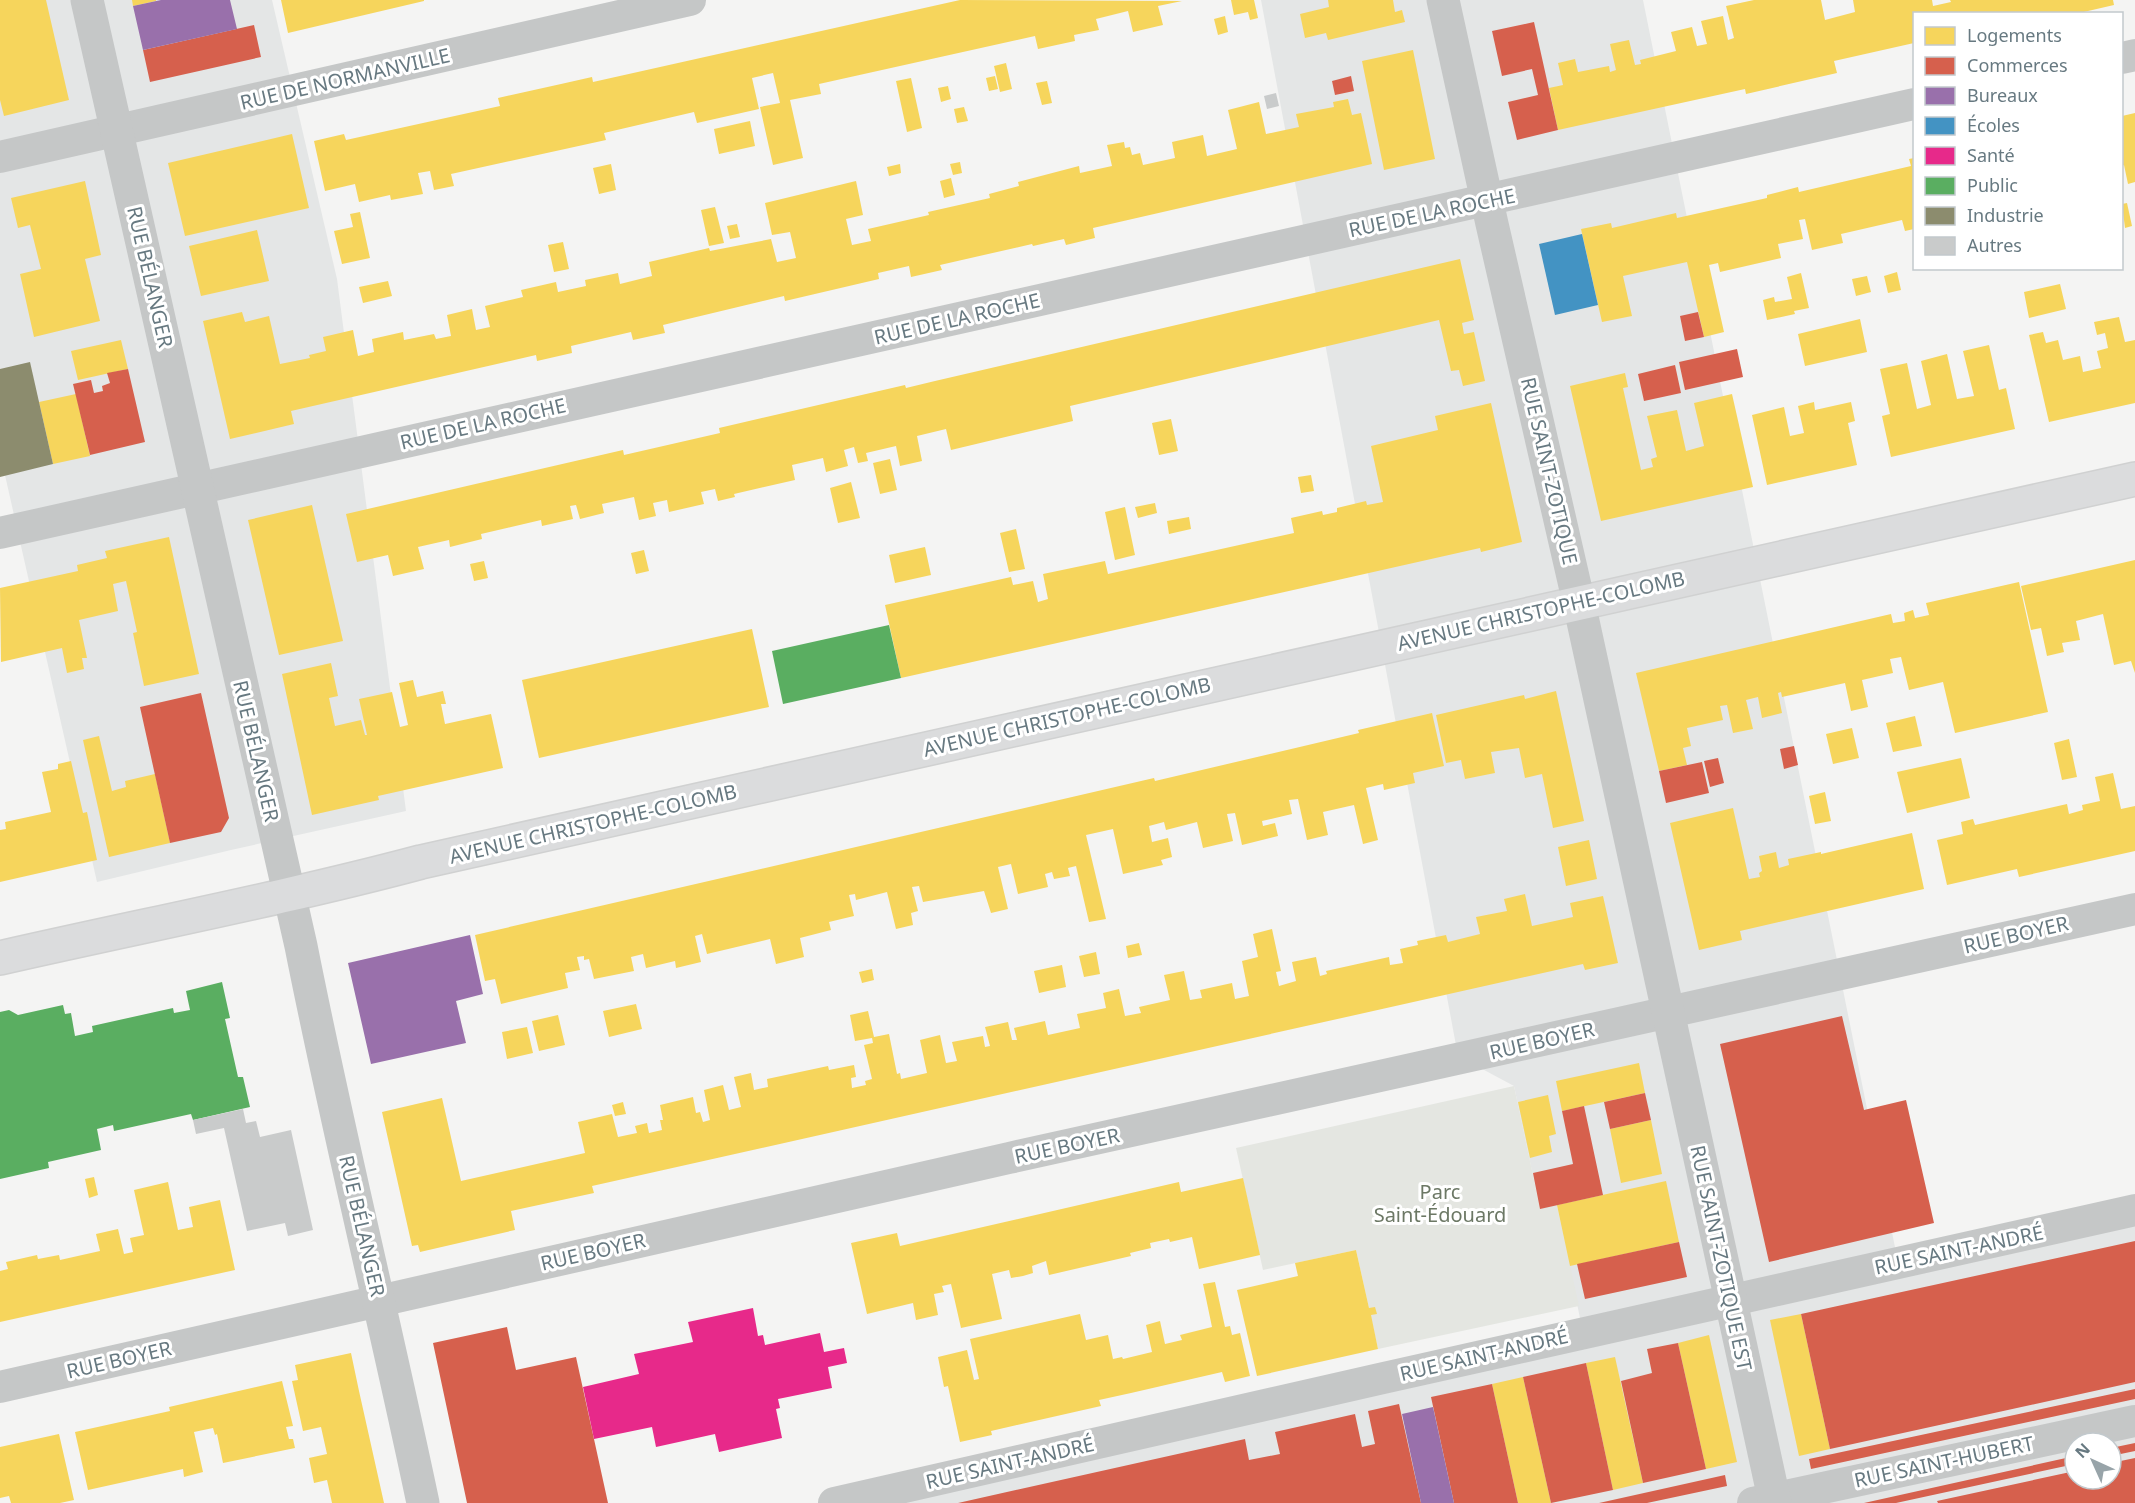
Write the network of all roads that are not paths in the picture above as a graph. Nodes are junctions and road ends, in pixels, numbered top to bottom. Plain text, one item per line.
1 (87, 0) edge
2 (690, 0) edge
3 (1443, 0) edge
4 (1913, 104) edge
5 (116, 131) junction
6 (0, 157) edge
7 (1486, 201) junction
8 (2135, 479) edge
9 (197, 489) junction
10 (0, 533) edge
11 (1579, 603) junction
12 (289, 894) junction
13 (2135, 909) edge
14 (0, 958) edge
15 (1668, 1012) junction
16 (2135, 1210) edge
17 (380, 1300) junction
18 (1730, 1300) junction
19 (0, 1387) edge
20 (2135, 1421) edge
21 (1767, 1502) edge
22 (423, 1503) edge
23 (834, 1503) edge

1 - 5 street, RUE BÉLANGER
2 - 5 street, RUE DE NORMANVILLE
3 - 7 street, RUE SAINT-ZOTIQUE
4 - 7 street, RUE DE LA ROCHE
5 - 6 street, RUE DE NORMANVILLE
5 - 9 street, RUE BÉLANGER
7 - 9 street, RUE DE LA ROCHE
7 - 11 street, RUE SAINT-ZOTIQUE
8 - 11 main road, AVENUE CHRISTOPHE-COLOMB
9 - 10 street, RUE DE LA ROCHE
9 - 12 street, RUE BÉLANGER
11 - 12 main road, AVENUE CHRISTOPHE-COLOMB
11 - 15 street, RUE SAINT-ZOTIQUE
12 - 14 main road, AVENUE CHRISTOPHE-COLOMB
12 - 17 street, RUE BÉLANGER
13 - 15 street, RUE BOYER
15 - 17 street, RUE BOYER
15 - 18 street, RUE SAINT-ZOTIQUE EST
16 - 18 street, RUE SAINT-ANDRÉ
17 - 19 street, RUE BOYER
17 - 22 street, RUE BÉLANGER
18 - 21 street, RUE SAINT-ZOTIQUE EST
18 - 23 street, RUE SAINT-ANDRÉ
20 - 21 street, RUE SAINT-HUBERT

